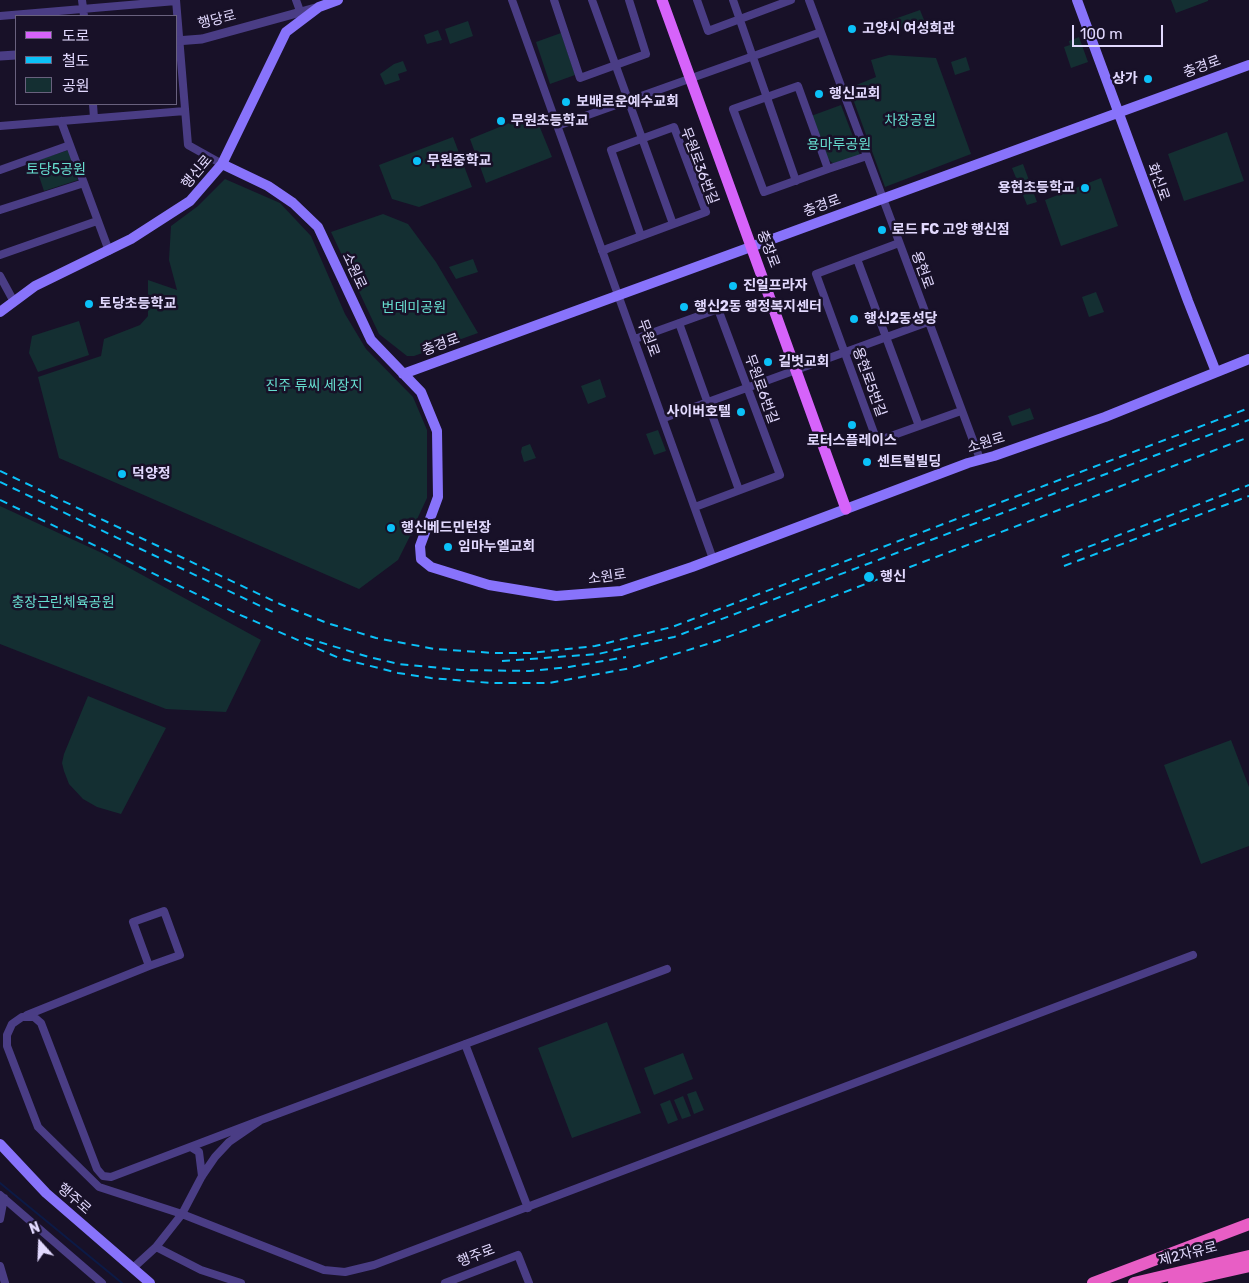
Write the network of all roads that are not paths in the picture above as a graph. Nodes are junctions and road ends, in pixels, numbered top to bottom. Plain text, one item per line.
1 (82, 0) edge
2 (176, 0) edge
3 (296, 0) edge
4 (338, 0) edge
5 (512, 0) edge
6 (554, 0) edge
7 (592, 0) edge
8 (629, 0) edge
9 (662, 0) edge
10 (697, 0) edge
11 (733, 0) edge
12 (791, 0) edge
13 (809, 0) edge
14 (1077, 0) edge
15 (773, 3) edge
16 (319, 7) junction
17 (300, 11) junction
18 (84, 13) edge
19 (15, 15) edge
20 (28, 15) edge
21 (177, 15) edge
22 (0, 16) edge
23 (740, 20) junction
24 (821, 32) junction
25 (178, 41) edge
26 (15, 55) edge
27 (0, 56) edge
28 (752, 57) junction
29 (1249, 64) edge
30 (615, 65) junction
31 (689, 79) junction
32 (766, 97) junction
33 (627, 101) junction
34 (93, 105) edge
35 (185, 111) junction
36 (1118, 112) junction
37 (94, 118) junction
38 (61, 121) junction
39 (0, 126) edge
40 (558, 126) junction
41 (641, 140) junction
42 (70, 145) junction
43 (867, 156) junction
44 (222, 164) junction
45 (828, 169) junction
46 (0, 170) edge
47 (796, 181) junction
48 (84, 183) junction
49 (883, 199) junction
50 (0, 210) edge
51 (97, 221) junction
52 (673, 224) junction
53 (641, 236) junction
54 (899, 243) junction
55 (751, 247) junction
56 (109, 251) junction
57 (602, 251) junction
58 (0, 255) edge
59 (857, 260) junction
60 (0, 276) edge
61 (620, 294) junction
62 (13, 300) junction
63 (0, 312) edge
64 (928, 322) junction
65 (680, 323) junction
66 (886, 337) junction
67 (635, 339) junction
68 (845, 352) junction
69 (1249, 360) edge
70 (796, 370) junction
71 (1216, 372) junction
72 (403, 374) junction
73 (748, 387) junction
74 (707, 403) junction
75 (961, 410) junction
76 (664, 418) junction
77 (919, 426) junction
78 (980, 459) junction
79 (739, 490) junction
80 (695, 507) junction
81 (846, 509) junction
82 (713, 559) junction
83 (1193, 955) dead end
84 (149, 966) junction
85 (667, 969) dead end
86 (22, 1017) junction
87 (465, 1044) junction
88 (261, 1120) junction
89 (0, 1144) edge
90 (190, 1147) junction
91 (202, 1176) junction
92 (2, 1196) edge
93 (528, 1208) junction
94 (182, 1214) junction
95 (0, 1219) edge
96 (1249, 1224) edge
97 (156, 1247) junction
98 (1249, 1256) edge
99 (0, 1266) edge
100 (1249, 1266) edge
101 (133, 1268) junction
102 (5, 1283) edge
103 (102, 1283) edge
104 (150, 1283) edge
105 (240, 1283) edge
106 (445, 1283) edge
107 (529, 1283) edge
108 (1093, 1283) edge
109 (1134, 1283) edge
110 (1174, 1283) edge

1 - 18 street
2 - 18 street
2 - 21 street
3 - 17 street
4 - 16 main road, 행신로
5 - 40 street, 무원로
6 - 30 street
7 - 30 street
8 - 30 street
9 - 31 main road, 충장로
10 - 23 street
11 - 23 street
12 - 15 street
13 - 24 street, 용현로
14 - 36 main road, 화신로
15 - 23 street
16 - 17 street, 행당로
16 - 44 main road, 행신로
17 - 25 street, 행당로
18 - 20 street
19 - 22 street
23 - 28 street
24 - 28 street
24 - 43 street, 용현로
25 - 35 street
26 - 27 street
28 - 31 street
28 - 32 street
29 - 36 main road, 충경로
30 - 33 street
31 - 33 street
31 - 55 main road, 충장로
32 - 45 street
32 - 47 street
32 - 47 street
33 - 40 street
33 - 41 street
34 - 37 street
35 - 37 street
35 - 44 street
36 - 49 main road, 충경로
36 - 71 main road, 화신로
37 - 38 street
38 - 39 street
38 - 42 street
40 - 57 street, 무원로
41 - 52 street
41 - 52 street, 무원로36번길
41 - 53 street, 무원로36번길
42 - 46 street
42 - 48 street
43 - 45 street
43 - 49 street, 용현로
44 - 56 main road, 행신로
44 - 72 main road, 소원로
45 - 47 street
48 - 50 street
48 - 51 street
49 - 54 street, 용현로
49 - 55 main road, 충경로
51 - 56 street
51 - 58 street
52 - 53 street, 무원로36번길
53 - 57 street, 무원로36번길
54 - 59 street, 용현로5번길
54 - 64 street, 용현로
55 - 61 main road, 충경로
55 - 70 main road, 충장로
56 - 62 main road, 행신로
57 - 61 street, 무원로
59 - 66 street
59 - 68 street, 용현로5번길
60 - 62 street
61 - 67 street, 무원로
61 - 72 main road, 충경로
62 - 63 main road, 행신로
64 - 66 street
64 - 75 street, 용현로
65 - 67 street, 무원로6번길
65 - 73 street, 무원로6번길
65 - 74 street
66 - 68 street
66 - 77 street
67 - 76 street, 무원로
68 - 70 street
68 - 77 street, 용현로5번길
69 - 71 main road, 소원로
70 - 73 street
70 - 81 main road, 충장로
71 - 78 main road, 소원로
72 - 82 main road, 소원로
73 - 74 street
73 - 79 street, 무원로6번길
74 - 76 street
74 - 79 street
75 - 77 street, 용현로5번길
75 - 78 street, 용현로
76 - 80 street, 무원로
78 - 81 main road, 소원로
79 - 80 street, 무원로6번길
80 - 82 street, 무원로
81 - 82 main road, 소원로
83 - 93 street
84 - 84 street
84 - 86 street
85 - 87 street
86 - 90 street
86 - 94 street
87 - 88 street
87 - 93 street
88 - 90 street
88 - 91 street
89 - 101 main road, 행주로
90 - 91 street
91 - 94 street
92 - 95 street
92 - 103 street
93 - 94 street
94 - 97 street
96 - 108 highway
97 - 101 street
97 - 105 street
98 - 109 highway, 제2자유로
99 - 102 street
100 - 110 highway, 제2자유로
101 - 104 main road, 행주로
106 - 107 street, 행주로

